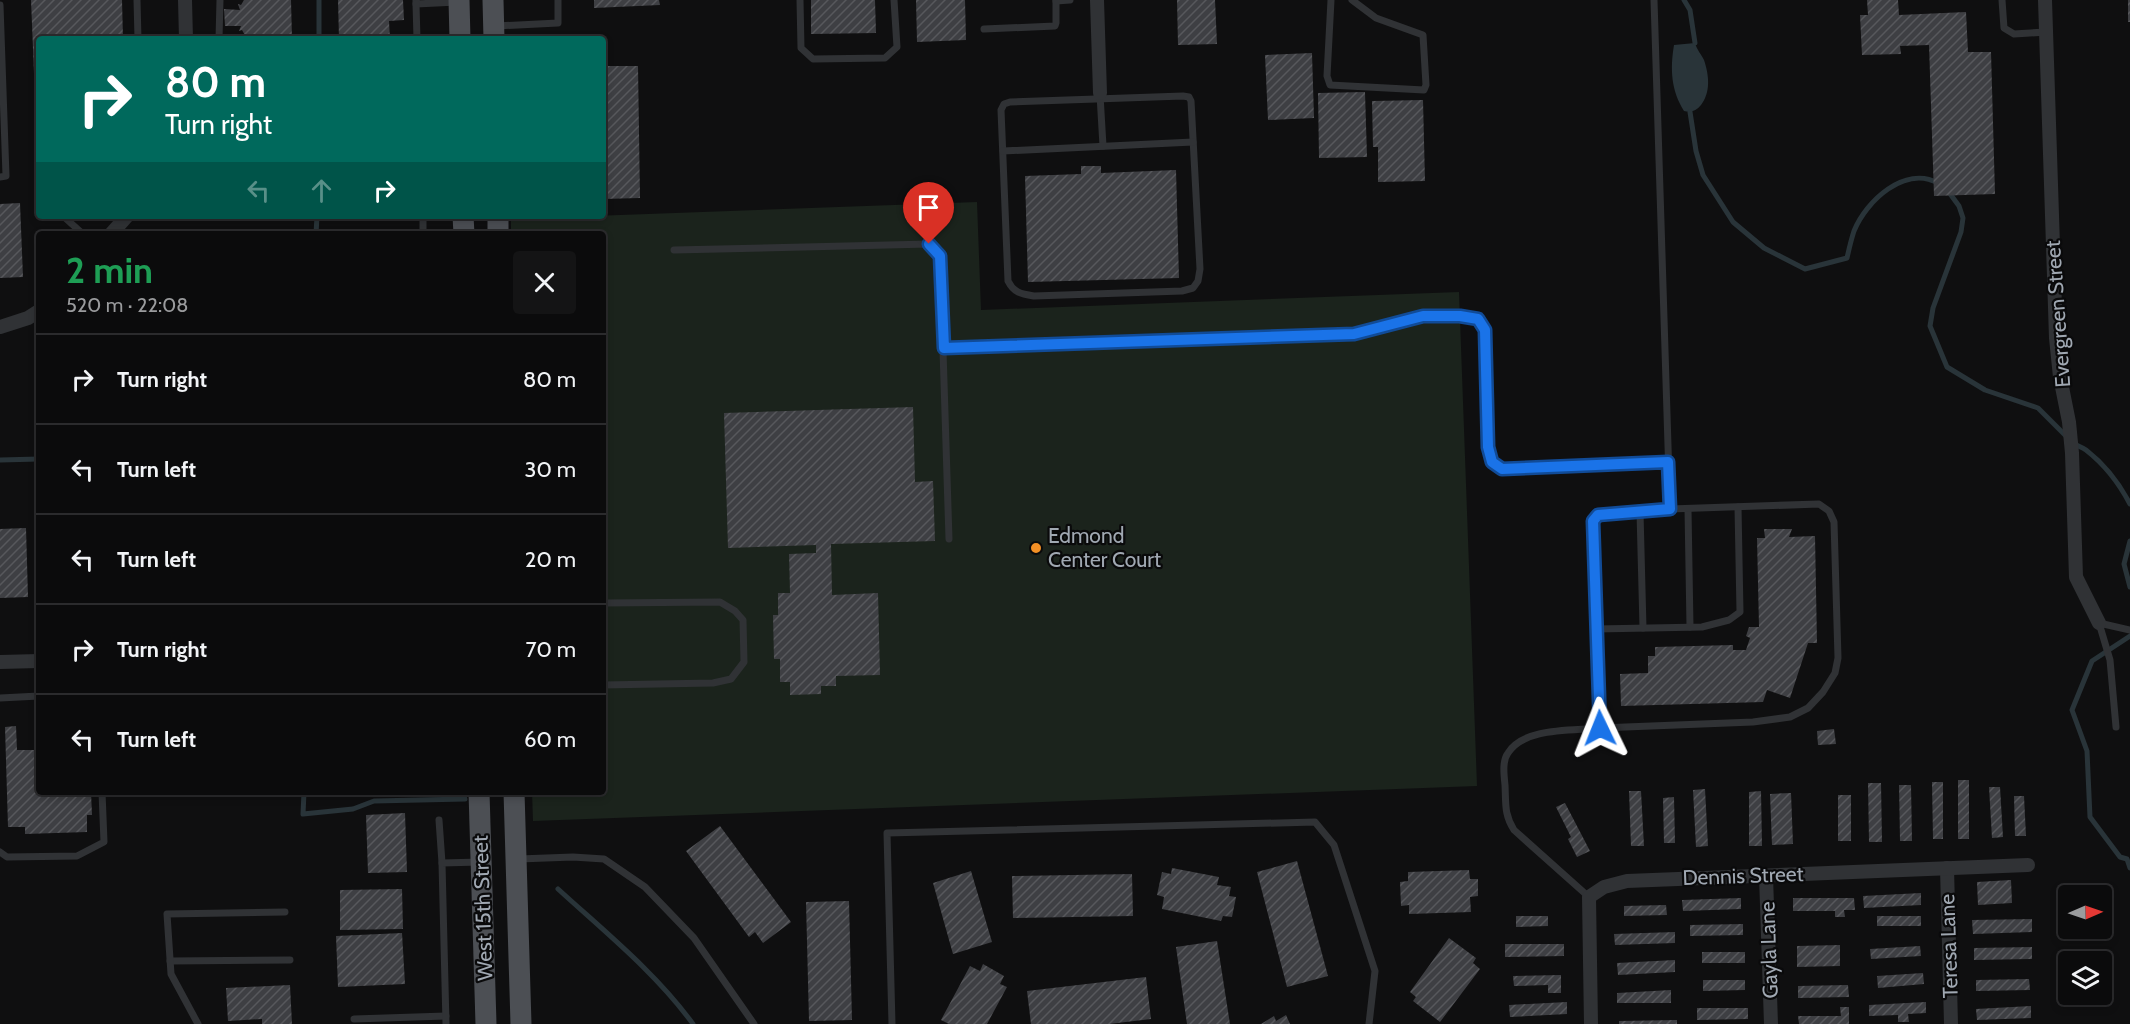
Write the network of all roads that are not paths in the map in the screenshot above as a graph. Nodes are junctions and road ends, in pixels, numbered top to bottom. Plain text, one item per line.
1 (137, 0) edge
2 (185, 0) edge
3 (220, 0) edge
4 (493, 0) edge
5 (558, 0) edge
6 (800, 0) edge
7 (894, 0) edge
8 (1056, 0) edge
9 (1070, 0) edge
10 (1097, 0) edge
11 (1331, 0) edge
12 (1352, 0) edge
13 (1654, 0) edge
14 (2002, 0) edge
15 (2045, 0) edge
16 (459, 1) edge
17 (416, 2) edge
18 (0, 5) edge
19 (984, 29) dead end
20 (494, 32) edge
21 (2046, 32) junction
22 (138, 36) edge
23 (186, 36) edge
24 (219, 36) edge
25 (417, 36) edge
26 (460, 36) edge
27 (1100, 96) junction
28 (1193, 141) junction
29 (1103, 146) junction
30 (1003, 151) junction
31 (0, 177) edge
32 (66, 219) edge
33 (124, 219) edge
34 (80, 231) edge
35 (114, 231) edge
36 (674, 250) dead end
37 (36, 313) edge
38 (0, 327) edge
39 (944, 348) junction
40 (1668, 462) junction
41 (1738, 507) junction
42 (1670, 509) junction
43 (1688, 509) junction
44 (1640, 512) junction
45 (949, 539) dead end
46 (606, 603) edge
47 (2099, 623) junction
48 (1690, 627) junction
49 (1643, 628) junction
50 (1596, 629) junction
51 (2130, 630) edge
52 (36, 661) edge
53 (0, 662) edge
54 (606, 686) edge
55 (36, 696) edge
56 (0, 698) edge
57 (2116, 727) dead end
58 (1600, 728) junction
59 (102, 795) edge
60 (479, 795) edge
61 (514, 795) edge
62 (439, 820) dead end
63 (0, 852) edge
64 (516, 860) junction
65 (482, 862) junction
66 (442, 863) junction
67 (2028, 865) dead end
68 (1947, 868) junction
69 (1766, 876) junction
70 (1589, 897) junction
71 (285, 912) dead end
72 (290, 960) dead end
73 (170, 961) junction
74 (354, 1019) dead end
75 (446, 1020) edge
76 (198, 1024) edge
77 (486, 1024) edge
78 (521, 1024) edge
79 (754, 1024) edge
80 (892, 1024) edge
81 (1369, 1024) edge
82 (1591, 1024) edge
83 (1771, 1024) edge
84 (1951, 1024) edge

1 - 22 lane
2 - 23 street
3 - 24 lane
4 - 20 main road
5 - 20 lane
6 - 7 lane
8 - 9 lane
8 - 19 lane
10 - 27 street
11 - 12 lane
13 - 40 lane
14 - 21 lane
15 - 21 street, Evergreen Street
16 - 17 lane
16 - 26 main road
17 - 25 lane
18 - 31 lane
21 - 47 street, Evergreen Street
27 - 28 lane
27 - 29 lane
27 - 30 lane
28 - 29 lane
28 - 30 lane
29 - 30 lane
32 - 34 lane
33 - 35 street
36 - 39 lane
37 - 38 street
39 - 40 lane
39 - 45 lane
40 - 42 lane
41 - 43 lane
41 - 48 lane
41 - 58 lane
42 - 43 lane
42 - 44 lane
43 - 48 lane
44 - 49 lane
44 - 50 lane
46 - 54 lane
47 - 51 lane
47 - 57 lane
48 - 49 lane
49 - 50 lane
50 - 58 lane
52 - 53 street
55 - 56 lane
58 - 70 lane
59 - 63 lane
60 - 65 main road, West 15th Street
61 - 64 main road, West 15th Street
62 - 66 lane
64 - 78 main road, West 15th Street
64 - 79 lane
65 - 66 lane
65 - 77 main road, West 15th Street
66 - 75 lane
67 - 68 street, Dennis Street
68 - 69 street, Dennis Street
68 - 84 street, Teresa Lane
69 - 70 street, Dennis Street
69 - 83 street, Gayla Lane
70 - 82 street
71 - 73 lane
72 - 73 lane
73 - 76 lane
74 - 75 lane
80 - 81 lane

